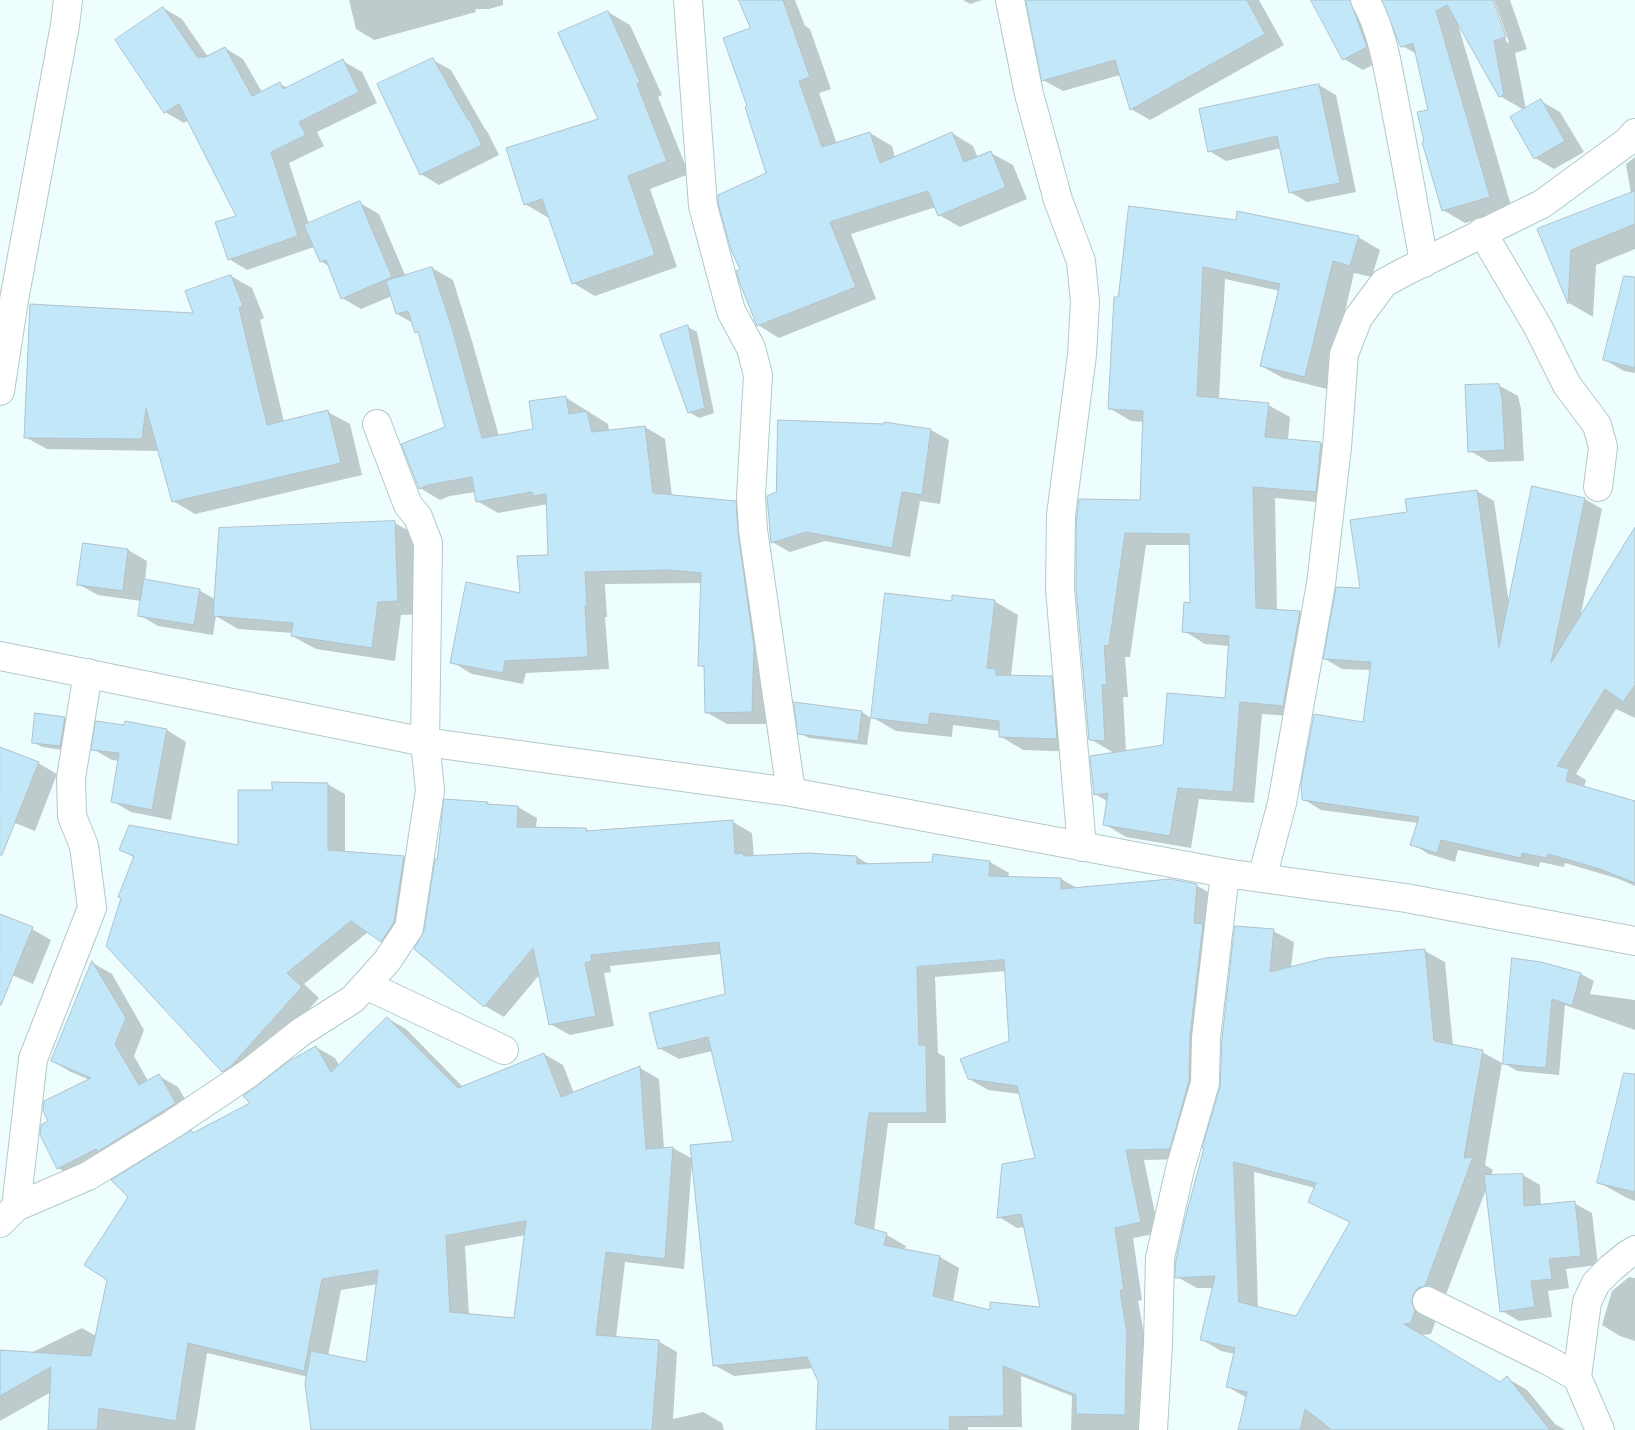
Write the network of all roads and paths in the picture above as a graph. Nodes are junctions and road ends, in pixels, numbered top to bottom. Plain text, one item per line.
1 (68, 0) edge
2 (688, 0) edge
3 (1010, 0) edge
4 (1365, 0) edge
5 (1635, 133) edge
6 (1482, 232) junction
7 (1424, 263) junction
8 (0, 391) edge
9 (377, 424) dead end
10 (1598, 487) dead end
11 (0, 656) edge
12 (88, 673) junction
13 (426, 742) junction
14 (791, 792) junction
15 (1082, 847) junction
16 (1226, 873) junction
17 (1262, 878) junction
18 (1635, 942) edge
19 (366, 985) junction
20 (504, 1050) dead end
21 (8, 1215) edge
22 (1635, 1250) edge
23 (1427, 1301) dead end
24 (1577, 1377) junction
25 (1153, 1430) edge
26 (1600, 1430) edge

1 - 8 street
2 - 14 street
3 - 15 street
4 - 7 street
5 - 6 street
6 - 7 street
6 - 10 street
7 - 17 street
9 - 13 street
11 - 12 street
12 - 13 street
12 - 21 street
13 - 14 street
13 - 19 street
14 - 15 street
15 - 16 street
16 - 17 street
16 - 25 street
17 - 18 street
19 - 20 street
19 - 21 street
22 - 24 street
23 - 24 street
24 - 26 street

